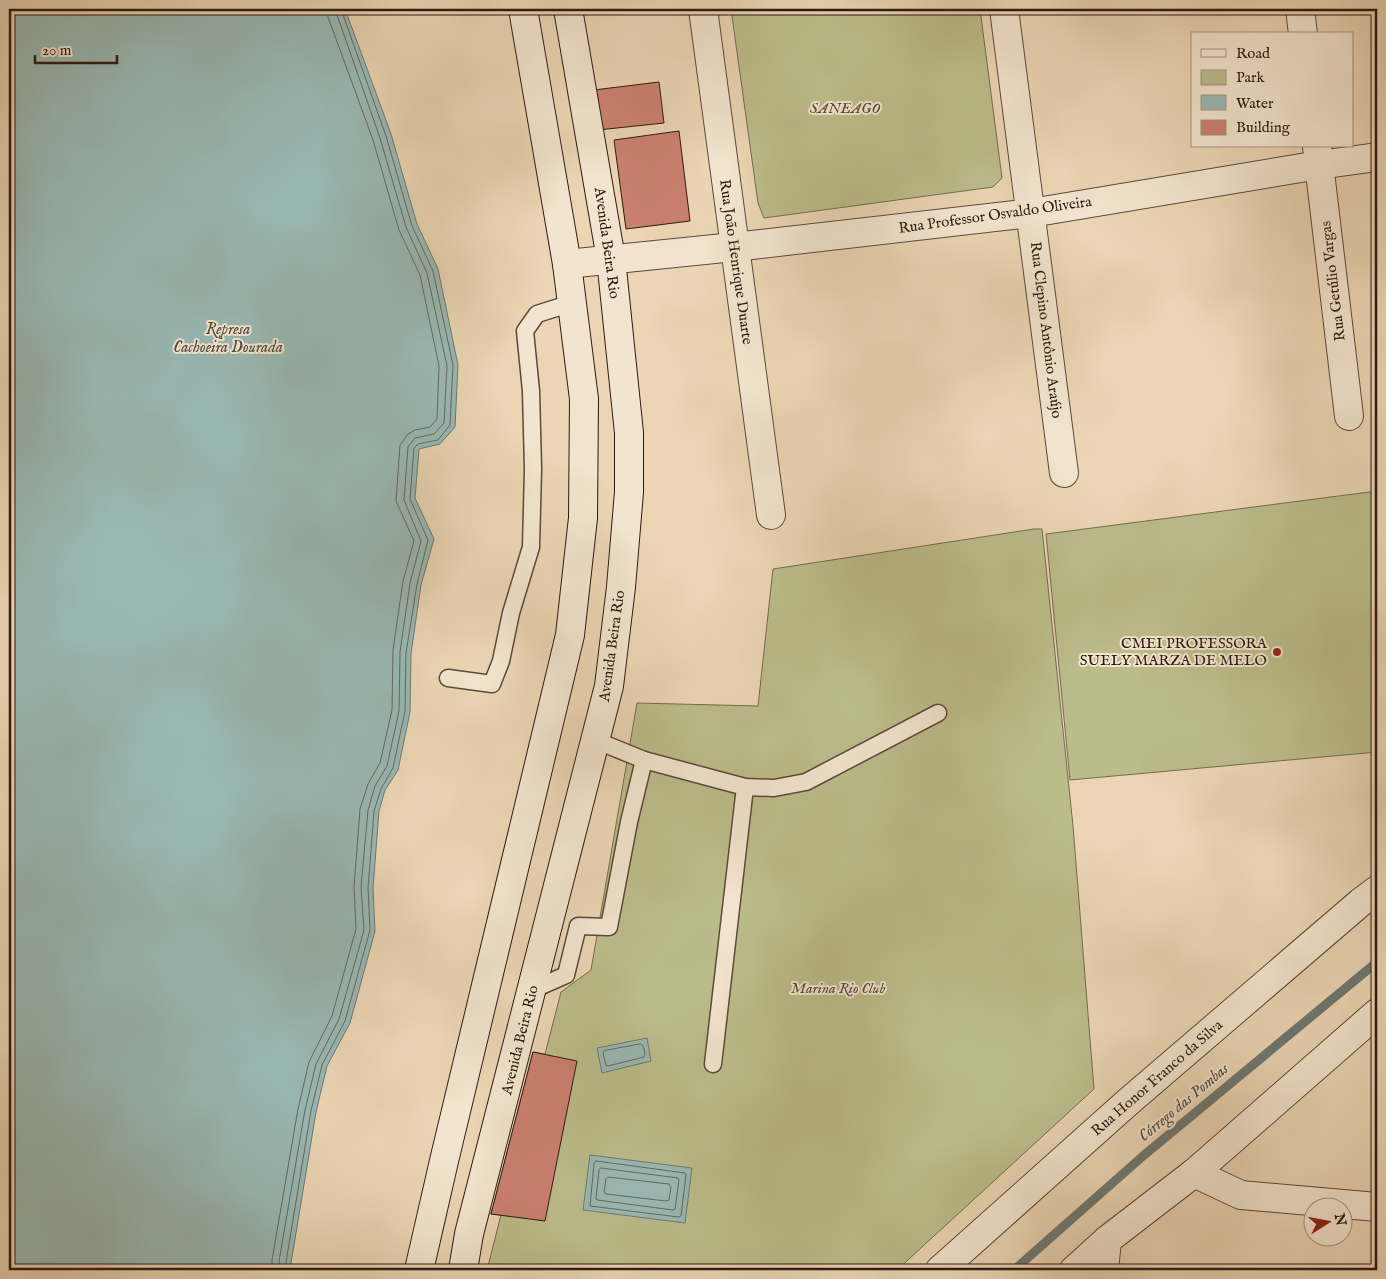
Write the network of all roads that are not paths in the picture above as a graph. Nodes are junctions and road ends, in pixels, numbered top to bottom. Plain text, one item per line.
1 (523, 9) edge
2 (568, 9) edge
3 (703, 9) edge
4 (1004, 9) edge
5 (1300, 9) edge
6 (1303, 32) edge
7 (1318, 156) edge
8 (1377, 156) edge
9 (1031, 213) junction
10 (734, 247) junction
11 (611, 259) junction
12 (567, 264) junction
13 (572, 303) junction
14 (1349, 416) dead end
15 (1064, 473) dead end
16 (771, 515) dead end
17 (448, 678) dead end
18 (938, 713) dead end
19 (595, 740) junction
20 (644, 760) junction
21 (745, 787) junction
22 (1377, 890) edge
23 (532, 990) junction
24 (1377, 1013) edge
25 (714, 1064) dead end
26 (1194, 1173) junction
27 (1377, 1207) edge
28 (1108, 1240) junction
29 (419, 1270) edge
30 (463, 1270) edge
31 (940, 1270) edge
32 (1074, 1270) edge
33 (1104, 1270) edge

1 - 12 street
2 - 11 street, Avenida Beira Rio
3 - 10 street, Rua João Henrique Duarte
4 - 9 street, Rua Clepino Antônio Araújo
5 - 6 street
7 - 8 street, Rua Professor Osvaldo Oliveira
7 - 9 street, Rua Professor Osvaldo Oliveira
7 - 14 street, Rua Getúlio Vargas
9 - 10 street, Rua Professor Osvaldo Oliveira
9 - 15 street, Rua Clepino Antônio Araújo
10 - 11 street, Rua Professor Osvaldo Oliveira
10 - 16 street, Rua João Henrique Duarte
11 - 12 street, Rua Professor Osvaldo Oliveira
11 - 19 street, Avenida Beira Rio
12 - 13 street
13 - 17 lane
13 - 29 street
18 - 21 lane
19 - 20 lane
19 - 23 street, Avenida Beira Rio
20 - 21 lane
20 - 23 lane
21 - 25 lane
22 - 31 street, Rua Honor Franco da Silva
23 - 30 street, Avenida Beira Rio
24 - 26 street
26 - 27 street
26 - 28 street
28 - 32 street
28 - 33 street

